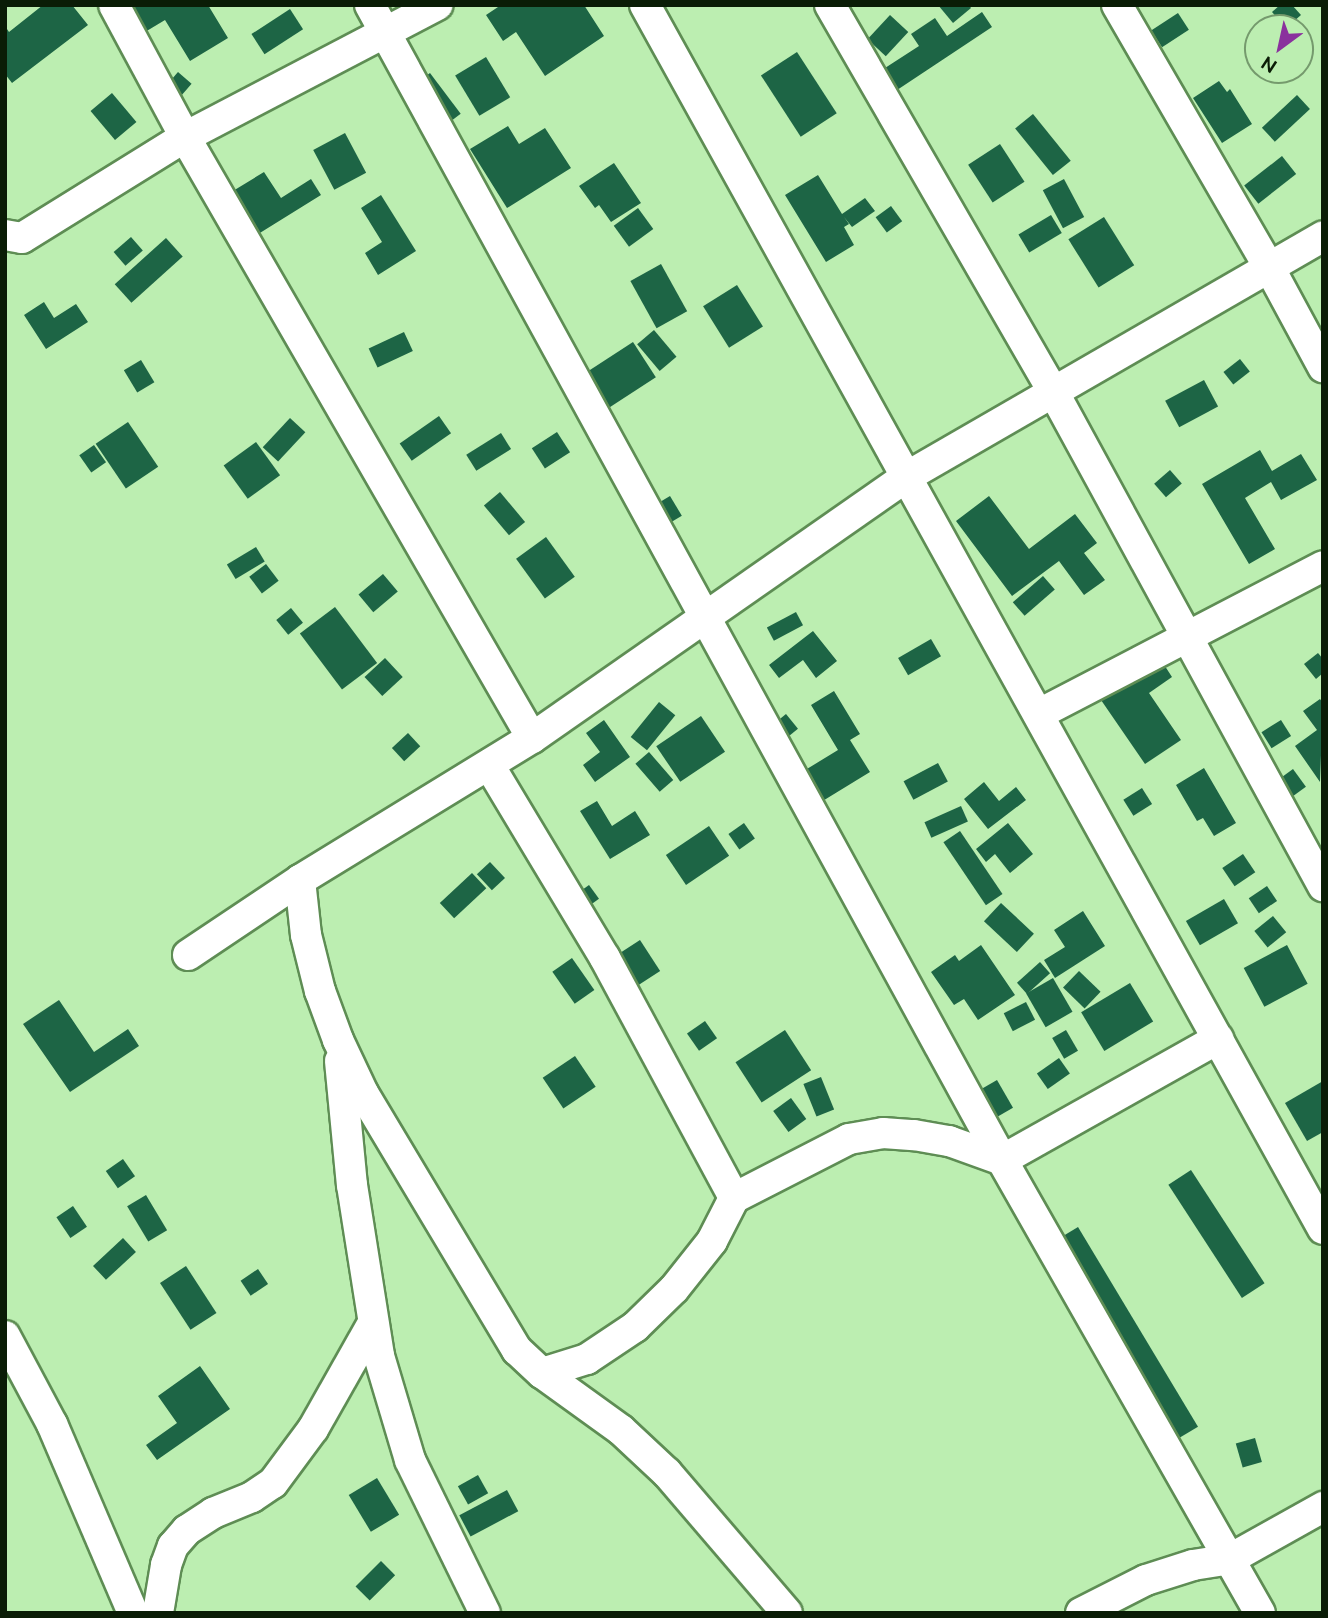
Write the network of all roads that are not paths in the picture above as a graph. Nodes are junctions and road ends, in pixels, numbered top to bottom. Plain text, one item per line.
1 (114, 5) edge
2 (370, 5) edge
3 (438, 5) edge
4 (645, 5) edge
5 (830, 5) edge
6 (1117, 5) edge
7 (385, 33) junction
8 (185, 137) junction
9 (5, 235) edge
10 (1323, 236) edge
11 (1269, 267) junction
12 (1323, 368) edge
13 (1054, 393) junction
14 (908, 476) junction
15 (1323, 566) edge
16 (705, 619) junction
17 (1189, 636) junction
18 (1039, 714) junction
19 (532, 738) junction
20 (489, 765) junction
21 (300, 880) junction
22 (1323, 886) edge
23 (188, 955) dead end
24 (1218, 1039) junction
25 (338, 1040) junction
26 (1002, 1160) junction
27 (734, 1199) junction
28 (1323, 1229) edge
29 (373, 1323) junction
30 (5, 1336) edge
31 (542, 1373) junction
32 (1323, 1507) edge
33 (1230, 1559) junction
34 (133, 1613) edge
35 (158, 1613) edge
36 (485, 1613) edge
37 (788, 1613) edge
38 (1081, 1613) edge
39 (1260, 1613) edge

1 - 8 street
2 - 7 street
3 - 7 street
4 - 14 street
5 - 13 street
6 - 11 street
7 - 8 street
7 - 16 street
8 - 9 street
8 - 19 street
10 - 11 street
11 - 12 street
11 - 13 street
13 - 14 street
13 - 17 street
14 - 16 street
14 - 18 street
15 - 17 street
16 - 19 street
16 - 26 street
17 - 18 street
17 - 22 street
18 - 24 street
19 - 20 street
20 - 21 street
20 - 27 street
21 - 23 street
21 - 25 street
24 - 26 street
24 - 28 street
25 - 29 street
25 - 31 street
26 - 27 street
26 - 33 street
27 - 31 street
29 - 35 street
29 - 36 street
30 - 34 street
31 - 37 street
32 - 33 street
33 - 38 street
33 - 39 street

